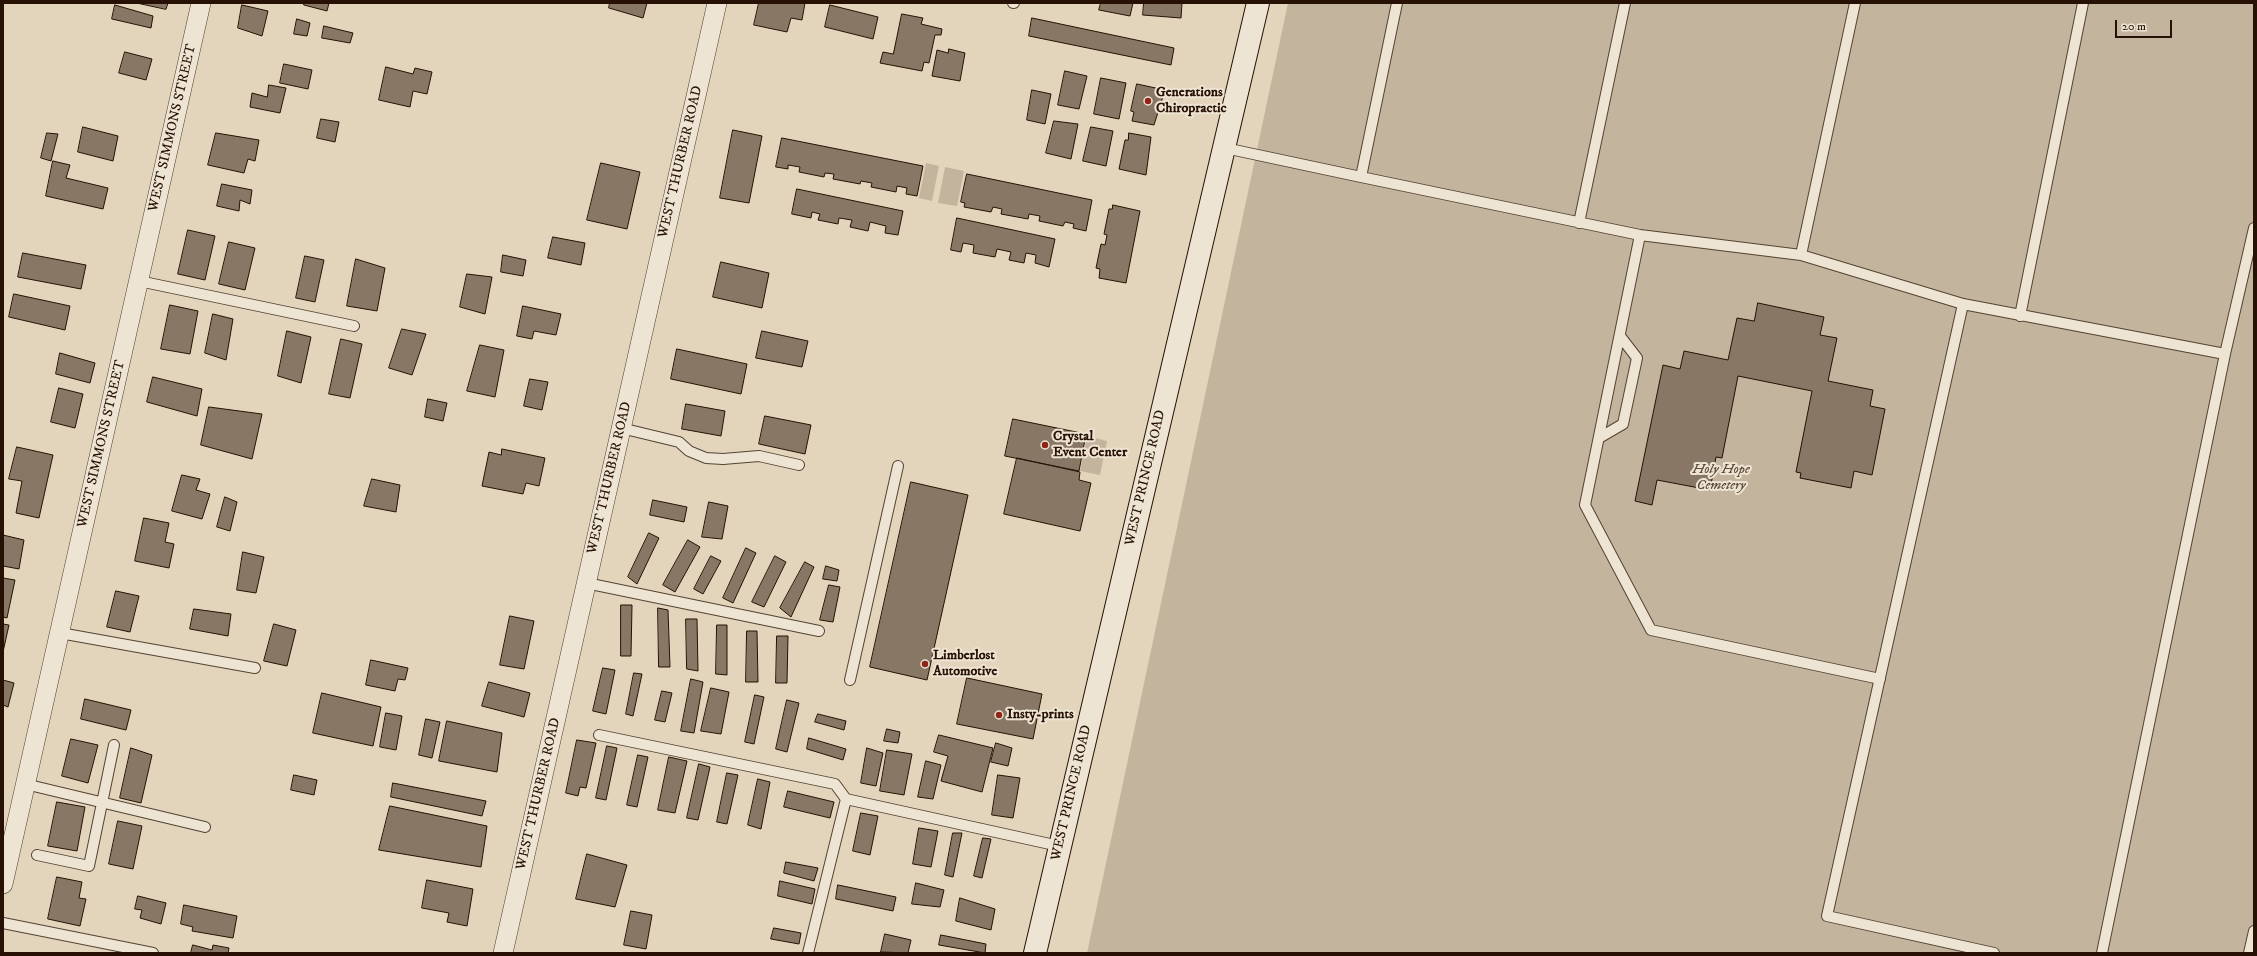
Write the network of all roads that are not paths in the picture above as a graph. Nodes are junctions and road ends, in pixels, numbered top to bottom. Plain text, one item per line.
1 (201, 3) edge
2 (717, 3) edge
3 (1258, 3) edge
4 (1397, 3) edge
5 (1625, 3) edge
6 (1855, 3) edge
7 (2083, 3) edge
8 (1224, 148) junction
9 (1361, 177) junction
10 (1579, 223) junction
11 (2254, 228) edge
12 (1640, 235) junction
13 (1801, 255) junction
14 (138, 282) junction
15 (1963, 304) junction
16 (2020, 316) junction
17 (354, 326) dead end
18 (1620, 336) junction
19 (2225, 354) junction
20 (621, 428) junction
21 (1599, 438) junction
22 (799, 465) dead end
23 (898, 466) dead end
24 (586, 583) junction
25 (819, 631) dead end
26 (60, 633) junction
27 (255, 668) dead end
28 (1880, 679) junction
29 (850, 680) dead end
30 (599, 735) dead end
31 (114, 745) dead end
32 (25, 784) junction
33 (846, 799) junction
34 (103, 803) junction
35 (205, 827) dead end
36 (1059, 846) junction
37 (37, 855) dead end
38 (3, 884) edge
39 (3, 923) edge
40 (2254, 931) edge
41 (153, 953) edge
42 (503, 953) edge
43 (808, 953) edge
44 (1035, 953) edge
45 (1994, 953) edge
46 (2102, 953) edge
47 (2249, 953) edge

1 - 14 street, WEST SIMMONS STREET
2 - 20 street, WEST THURBER ROAD
3 - 8 main road, WEST PRINCE ROAD
4 - 9 lane
5 - 10 lane
6 - 13 lane
7 - 16 lane
8 - 9 lane
8 - 36 main road, WEST PRINCE ROAD
9 - 10 lane
10 - 12 lane
11 - 19 lane
12 - 13 lane
12 - 18 lane
13 - 15 lane
14 - 17 lane
14 - 26 street, WEST SIMMONS STREET
15 - 16 lane
15 - 28 lane
16 - 19 lane
18 - 21 lane
18 - 21 lane
19 - 46 lane
20 - 22 lane
20 - 24 street, WEST THURBER ROAD
21 - 28 lane
23 - 29 lane
24 - 25 lane
24 - 42 street, WEST THURBER ROAD
26 - 27 lane
26 - 32 street, WEST SIMMONS STREET
28 - 45 lane
30 - 33 lane
31 - 34 lane
32 - 34 lane
32 - 38 street, WEST SIMMONS STREET
33 - 36 lane
33 - 43 lane
34 - 35 lane
34 - 37 lane
36 - 44 main road, WEST PRINCE ROAD
39 - 41 lane
40 - 47 lane

